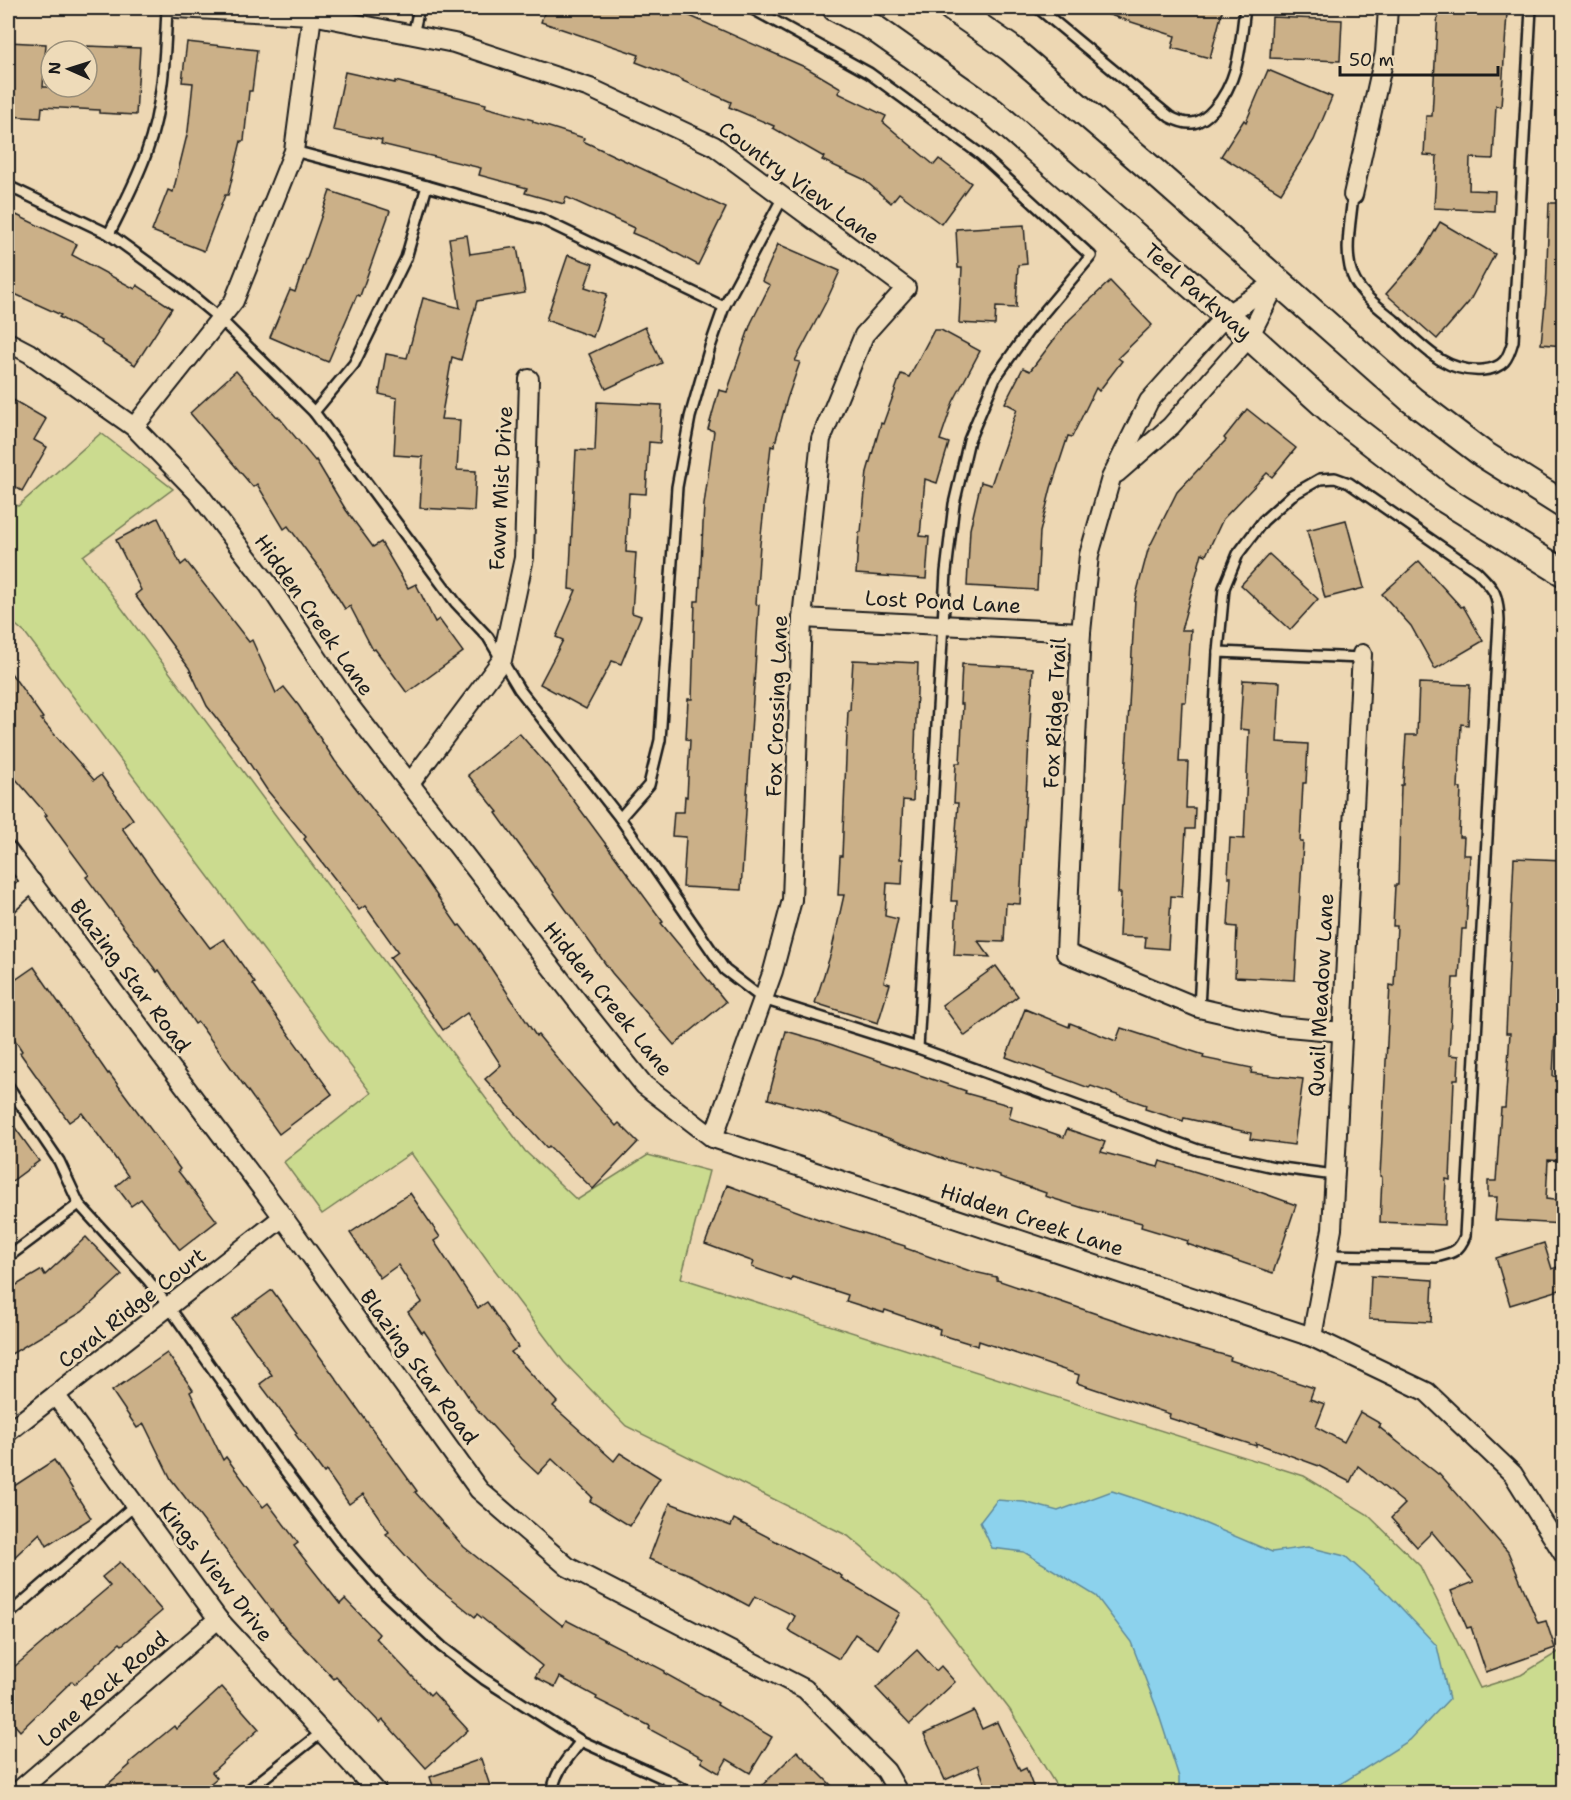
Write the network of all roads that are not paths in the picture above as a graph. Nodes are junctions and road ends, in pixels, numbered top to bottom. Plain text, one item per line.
1 (167, 8) edge
2 (176, 8) edge
3 (419, 8) edge
4 (751, 8) edge
5 (836, 8) edge
6 (952, 8) edge
7 (1038, 8) edge
8 (1245, 8) edge
9 (1388, 8) edge
10 (1531, 8) edge
11 (312, 15) junction
12 (413, 35) junction
13 (294, 151) junction
14 (8, 186) edge
15 (427, 186) junction
16 (1353, 195) joint
17 (783, 197) junction
18 (109, 234) junction
19 (1278, 281) junction
20 (906, 288) joint
21 (724, 307) junction
22 (1226, 315) junction
23 (220, 319) junction
24 (1249, 337) junction
25 (8, 342) edge
26 (529, 379) dead end
27 (314, 412) junction
28 (134, 427) junction
29 (1111, 478) junction
30 (1563, 505) edge
31 (1563, 573) edge
32 (802, 618) junction
33 (943, 625) junction
34 (1081, 632) junction
35 (1218, 652) junction
36 (1362, 656) joint
37 (502, 660) junction
38 (411, 782) junction
39 (620, 818) junction
40 (8, 851) edge
41 (32, 882) junction
42 (8, 904) edge
43 (763, 999) junction
44 (1199, 1008) junction
45 (1342, 1032) junction
46 (918, 1048) junction
47 (8, 1086) edge
48 (713, 1138) junction
49 (1334, 1175) junction
50 (80, 1203) junction
51 (283, 1217) junction
52 (1327, 1255) junction
53 (8, 1257) edge
54 (169, 1307) junction
55 (1312, 1337) junction
56 (56, 1396) junction
57 (8, 1432) edge
58 (135, 1505) junction
59 (1563, 1555) edge
60 (8, 1615) edge
61 (218, 1619) junction
62 (322, 1732) junction
63 (581, 1741) junction
64 (17, 1792) edge
65 (246, 1792) edge
66 (377, 1792) edge
67 (553, 1792) edge
68 (688, 1792) edge
69 (898, 1792) edge

1 - 18 lane
2 - 11 street, Country View Lane
3 - 12 lane
4 - 33 lane
5 - 22 main road, Teel Parkway
6 - 19 main road
7 - 8 lane
9 - 16 street
10 - 16 lane
11 - 12 street, Country View Lane
11 - 13 street
12 - 17 street, Country View Lane
13 - 15 lane
13 - 23 street
14 - 18 lane
15 - 21 lane
15 - 27 lane
17 - 20 street, Country View Lane
17 - 21 lane
18 - 23 lane
19 - 22 street, Fox Ridge Trail
19 - 24 street
19 - 30 main road
20 - 32 street, Fox Crossing Lane
21 - 39 lane
22 - 24 main road, Teel Parkway
22 - 29 street, Fox Ridge Trail
23 - 27 lane
23 - 28 street
24 - 29 street
24 - 31 main road, Teel Parkway
25 - 28 street, Hidden Creek Lane
26 - 37 street, Fawn Mist Drive
27 - 37 lane
28 - 38 street, Hidden Creek Lane
29 - 34 street, Fox Ridge Trail
32 - 33 street, Lost Pond Lane
32 - 43 street, Fox Crossing Lane
33 - 34 street, Lost Pond Lane
33 - 46 lane
34 - 44 street, Fox Ridge Trail
35 - 36 lane
35 - 44 lane
35 - 52 lane
36 - 45 street, Quail Meadow Lane
37 - 38 street, Fawn Mist Drive
37 - 39 lane
38 - 48 street, Hidden Creek Lane
39 - 43 lane
40 - 41 street, Blazing Star Road
41 - 42 street
41 - 51 street, Blazing Star Road
43 - 46 lane
43 - 48 street, Fox Crossing Lane
44 - 45 street
45 - 49 street, Quail Meadow Lane
46 - 49 lane
47 - 50 lane
48 - 55 street, Hidden Creek Lane
49 - 52 street, Quail Meadow Lane
50 - 53 lane
50 - 54 lane
51 - 54 street, Coral Ridge Court
51 - 69 street, Blazing Star Road
52 - 55 street, Quail Meadow Lane
54 - 56 street, Coral Ridge Court
54 - 63 lane
55 - 59 street, Hidden Creek Lane
56 - 57 street, Coral Ridge Court
56 - 58 street, Kings View Drive
58 - 60 lane
58 - 61 street, Kings View Drive
61 - 62 street, Kings View Drive
61 - 64 street, Lone Rock Road
62 - 65 lane
62 - 66 street, Kings View Drive
63 - 67 lane
63 - 68 lane

